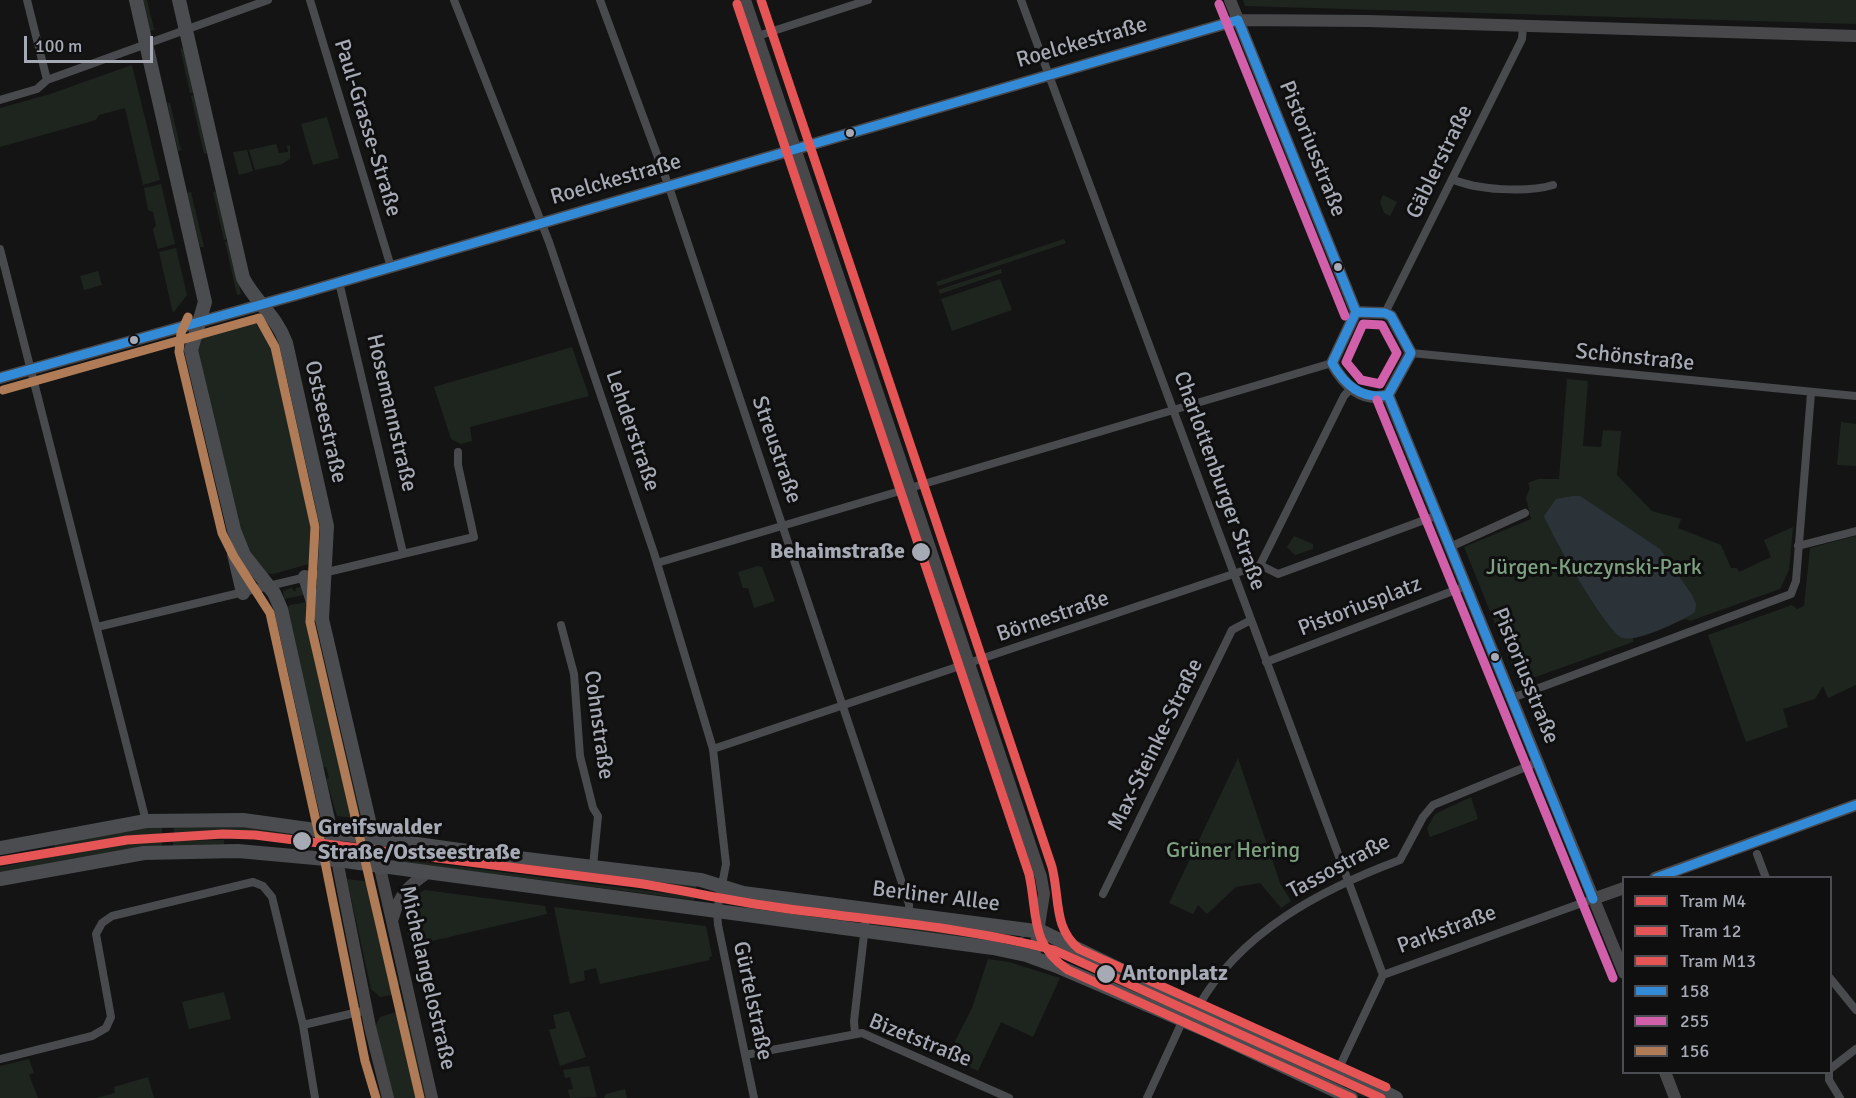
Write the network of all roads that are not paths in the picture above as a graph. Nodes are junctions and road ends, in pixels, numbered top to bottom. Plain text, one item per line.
1 (27, 0) edge
2 (136, 0) edge
3 (179, 0) edge
4 (268, 0) edge
5 (310, 0) edge
6 (454, 0) edge
7 (600, 0) edge
8 (745, 0) edge
9 (868, 0) edge
10 (1021, 0) edge
11 (1230, 0) edge
12 (1238, 21) junction
13 (1523, 26) junction
14 (186, 30) junction
15 (758, 36) junction
16 (1856, 36) edge
17 (146, 43) junction
18 (1048, 75) junction
19 (47, 80) junction
20 (0, 100) edge
21 (797, 149) junction
22 (1452, 179) junction
23 (1553, 185) dead end
24 (669, 187) junction
25 (542, 223) junction
26 (0, 249) edge
27 (391, 267) junction
28 (339, 282) junction
29 (263, 304) junction
30 (1356, 312) junction
31 (1385, 313) junction
32 (200, 322) junction
33 (1411, 353) junction
34 (1332, 363) junction
35 (32, 368) junction
36 (0, 378) edge
37 (1352, 387) junction
38 (1811, 393) junction
39 (1388, 395) junction
40 (1856, 396) edge
41 (1173, 409) junction
42 (458, 452) dead end
43 (910, 486) junction
44 (1525, 513) dead end
45 (1438, 515) junction
46 (782, 524) junction
47 (1856, 531) edge
48 (239, 545) junction
49 (1798, 546) junction
50 (1450, 547) junction
51 (403, 553) junction
52 (657, 563) junction
53 (1260, 565) junction
54 (324, 572) junction
55 (1234, 575) junction
56 (305, 577) junction
57 (1466, 586) junction
58 (269, 587) junction
59 (243, 593) junction
60 (322, 619) junction
61 (1251, 620) junction
62 (561, 625) dead end
63 (97, 627) junction
64 (1266, 662) junction
65 (970, 664) junction
66 (1512, 699) junction
67 (843, 705) junction
68 (713, 749) junction
69 (1538, 762) junction
70 (1856, 805) edge
71 (146, 821) junction
72 (330, 831) junction
73 (372, 838) junction
74 (0, 848) edge
75 (1757, 854) dead end
76 (337, 860) junction
77 (593, 866) junction
78 (380, 868) junction
79 (427, 873) junction
80 (1661, 876) edge
81 (1765, 876) edge
82 (0, 879) edge
83 (1348, 881) junction
84 (723, 887) junction
85 (1622, 888) edge
86 (1103, 894) dead end
87 (1593, 899) junction
88 (867, 909) junction
89 (717, 911) junction
90 (909, 914) junction
91 (392, 922) junction
92 (865, 931) junction
93 (1038, 931) junction
94 (1034, 957) junction
95 (1622, 971) edge
96 (1383, 975) junction
97 (1832, 980) edge
98 (1198, 1007) junction
99 (366, 1010) junction
100 (1856, 1010) edge
101 (1182, 1022) junction
102 (303, 1025) junction
103 (855, 1033) junction
104 (1856, 1049) edge
105 (745, 1055) junction
106 (0, 1059) edge
107 (1832, 1069) edge
108 (1338, 1070) junction
109 (1666, 1074) edge
110 (1829, 1074) edge
111 (1005, 1097) edge
112 (315, 1098) edge
113 (388, 1098) edge
114 (432, 1098) edge
115 (754, 1098) edge
116 (1147, 1098) edge
117 (1351, 1098) edge
118 (1396, 1098) edge
119 (1675, 1098) edge
120 (1840, 1098) edge

1 - 19 street
2 - 17 main road
3 - 14 main road, Ostseestraße
4 - 14 street
5 - 27 street, Paul-Grasse-Straße
6 - 25 street, Lehderstraße
7 - 24 street, Streustraße
8 - 15 street
9 - 15 street
10 - 18 street, Charlottenburger Straße
11 - 12 street, Pistoriusstraße
12 - 13 street, Roelckestraße
12 - 18 street, Roelckestraße
12 - 30 street, Pistoriusstraße
13 - 16 street, Roelckestraße
13 - 22 street, Gäblerstraße
14 - 17 street
14 - 29 main road, Ostseestraße
15 - 21 street
17 - 19 street
17 - 32 main road
18 - 21 street, Roelckestraße
18 - 41 street, Charlottenburger Straße
19 - 20 street
21 - 24 street, Roelckestraße
21 - 43 street
22 - 23 street
22 - 31 street, Gäblerstraße
24 - 25 street, Roelckestraße
24 - 46 street, Streustraße
25 - 27 street, Roelckestraße
25 - 52 street, Lehderstraße
26 - 35 street
27 - 28 street
28 - 29 street
28 - 51 street, Hosemannstraße
29 - 32 street
29 - 54 main road, Ostseestraße
30 - 31 street
30 - 34 street
31 - 33 street
32 - 35 street
32 - 48 main road
33 - 38 street, Schönstraße
33 - 39 street
34 - 37 street
34 - 41 street
35 - 36 street
35 - 63 street
37 - 39 street
37 - 53 street
38 - 40 street, Schönstraße
38 - 49 street
39 - 45 street, Pistoriusstraße
41 - 43 street
41 - 55 street, Charlottenburger Straße
42 - 51 street
43 - 46 street
43 - 65 street
44 - 50 street
45 - 50 street, Pistoriusstraße
45 - 53 street
46 - 52 street
46 - 67 street, Streustraße
47 - 49 street
48 - 58 main road
48 - 59 main road
49 - 66 street
50 - 57 street, Pistoriusstraße
51 - 54 street
52 - 68 street, Lehderstraße
53 - 55 street
54 - 56 street
54 - 60 main road, Ostseestraße
55 - 61 street, Charlottenburger Straße
55 - 65 street, Börnestraße
56 - 58 street
56 - 60 main road
57 - 64 street, Pistoriusplatz
57 - 66 street, Pistoriusstraße
58 - 59 street
58 - 72 main road
59 - 63 street
60 - 73 main road, Ostseestraße
61 - 64 street, Charlottenburger Straße
61 - 86 street, Max-Steinke-Straße
62 - 77 street, Cohnstraße
63 - 71 street
64 - 83 street, Charlottenburger Straße
65 - 67 street, Börnestraße
65 - 93 street
66 - 69 street, Pistoriusstraße
67 - 68 street, Börnestraße
67 - 90 street, Streustraße
68 - 84 street, Lehderstraße
69 - 83 street, Tassostraße
69 - 87 street, Pistoriusstraße
70 - 80 street
71 - 72 main road, Berliner Allee
71 - 74 main road, Berliner Allee
72 - 73 main road, Berliner Allee
72 - 76 main road
73 - 77 main road, Berliner Allee
73 - 78 main road, Ostseestraße
75 - 81 street
76 - 78 main road, Berliner Allee
76 - 82 main road, Berliner Allee
76 - 99 street
77 - 84 main road, Berliner Allee
78 - 79 main road, Berliner Allee
78 - 91 street, Michelangelostraße
79 - 89 main road, Berliner Allee
79 - 91 street
83 - 96 street, Charlottenburger Straße
83 - 98 street, Tassostraße
84 - 88 main road, Berliner Allee
84 - 89 street, Lehderstraße
85 - 87 street, Parkstraße
87 - 95 street, Pistoriusstraße
87 - 96 street, Parkstraße
88 - 90 main road, Berliner Allee
88 - 92 street
89 - 92 main road, Berliner Allee
89 - 105 street, Gürtelstraße
90 - 93 main road, Berliner Allee
91 - 114 street, Michelangelostraße
92 - 94 main road, Berliner Allee
92 - 103 street
93 - 94 street
93 - 98 main road, Berliner Allee
94 - 101 main road, Berliner Allee
96 - 108 street, Parkstraße
97 - 100 street
98 - 108 main road, Berliner Allee
99 - 102 street
99 - 113 street
101 - 116 street
101 - 117 main road, Berliner Allee
102 - 106 street
102 - 112 street
103 - 105 street, Bizetstraße
103 - 111 street, Bizetstraße
104 - 107 street
105 - 115 street, Gürtelstraße
108 - 118 main road, Berliner Allee
109 - 119 street
110 - 120 street

